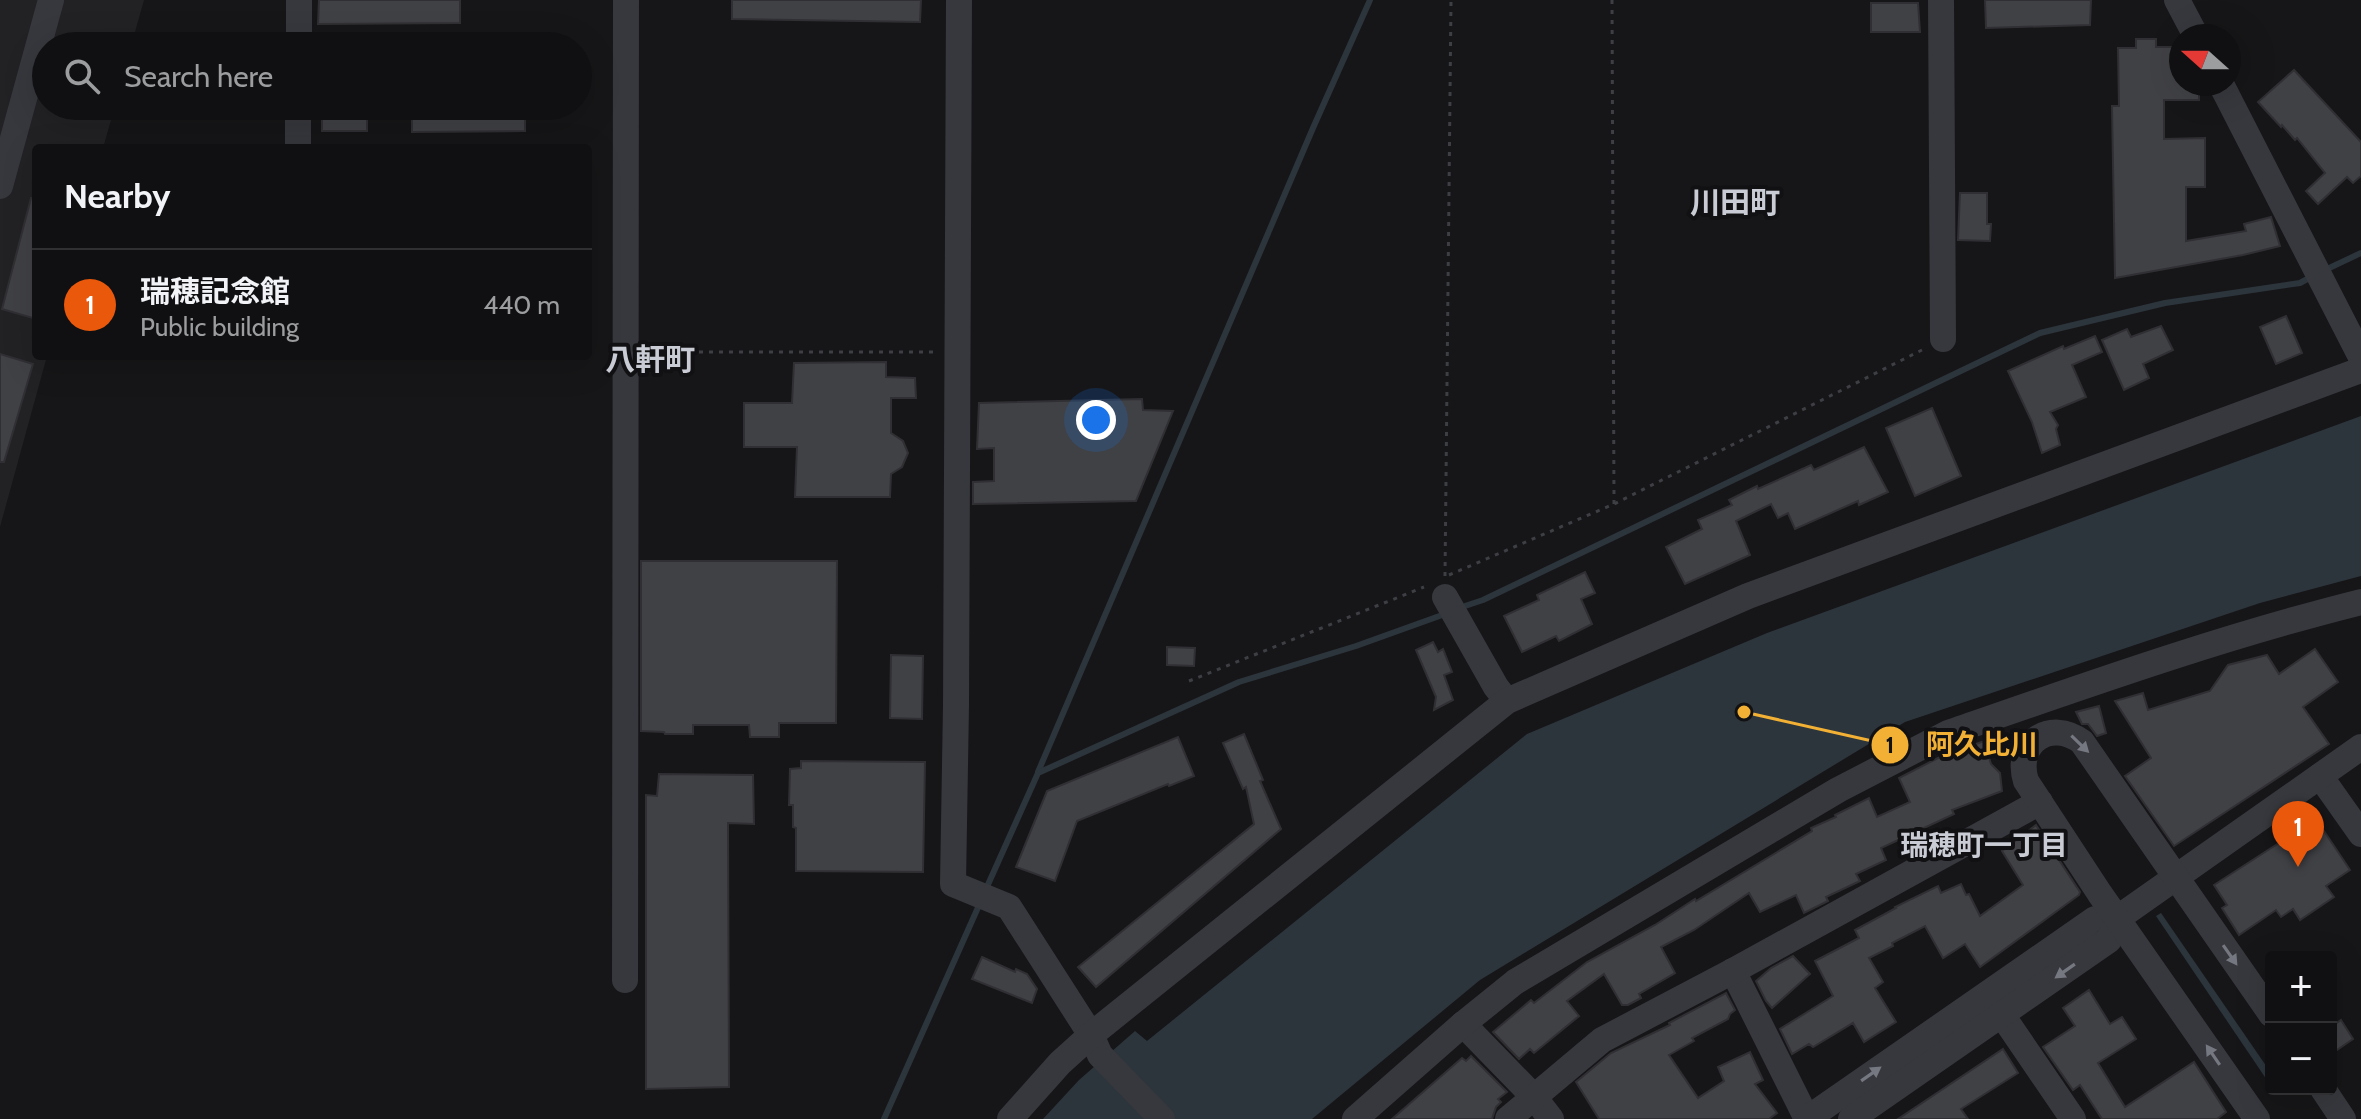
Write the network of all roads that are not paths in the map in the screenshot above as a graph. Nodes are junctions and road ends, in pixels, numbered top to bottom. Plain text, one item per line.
1 (51, 0) edge
2 (299, 0) edge
3 (626, 0) edge
4 (959, 0) edge
5 (1941, 0) edge
6 (2177, 0) edge
7 (2190, 24) edge
8 (42, 32) edge
9 (299, 32) edge
10 (32, 69) edge
11 (2227, 96) edge
12 (298, 120) edge
13 (298, 144) edge
14 (0, 186) edge
15 (1943, 339) road end
16 (2361, 357) edge
17 (2361, 370) edge
18 (1443, 585) road end
19 (2361, 602) edge
20 (1507, 701) junction
21 (2361, 747) edge
22 (2320, 776) junction
23 (2040, 802) junction
24 (2361, 834) edge
25 (2175, 876) junction
26 (2118, 918) junction
27 (1733, 971) junction
28 (625, 980) dead end
29 (2265, 1005) edge
30 (2002, 1015) junction
31 (1463, 1024) junction
32 (1095, 1045) junction
33 (2327, 1095) edge
34 (1534, 1097) junction
35 (1010, 1119) edge
36 (1162, 1119) edge
37 (1355, 1119) edge
38 (1508, 1119) edge
39 (1551, 1119) edge
40 (1807, 1119) edge
41 (1851, 1119) edge
42 (2073, 1119) edge
43 (2257, 1119) edge
44 (2343, 1119) edge

1 - 8 street
2 - 9 street
3 - 28 street
4 - 32 street
5 - 15 street
6 - 7 street
10 - 14 street
11 - 16 street
12 - 13 street
17 - 20 street
18 - 20 street
19 - 31 street
20 - 32 street
21 - 22 street
22 - 24 street
22 - 25 street
23 -> 25 street
23 - 26 street
23 - 27 street
25 - 26 street
25 -> 29 street
26 -> 30 street
40 -> 26 street
43 -> 26 street
27 - 34 street
27 - 40 street
30 - 41 street
30 - 42 street
31 - 34 street
31 - 37 street
32 - 35 street
32 - 36 street
33 - 44 street
34 - 38 street
34 - 39 street

